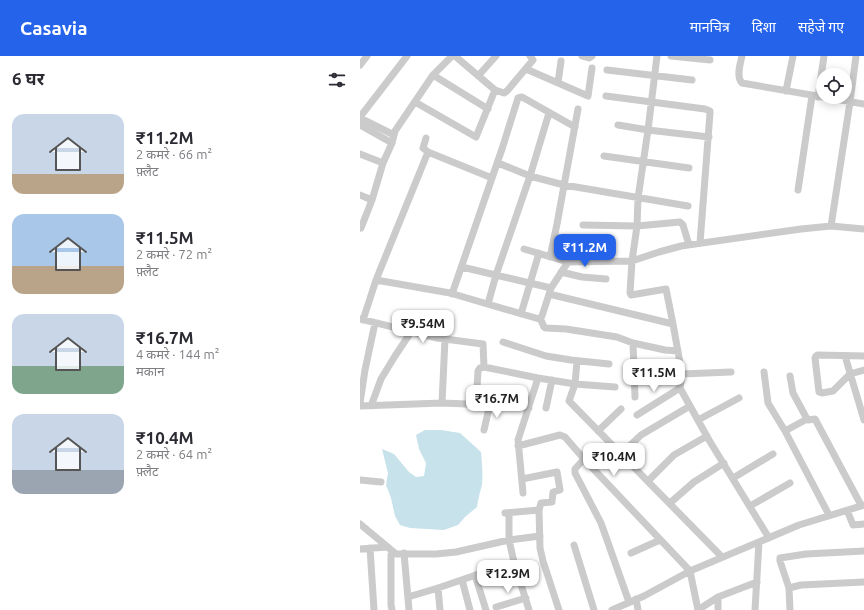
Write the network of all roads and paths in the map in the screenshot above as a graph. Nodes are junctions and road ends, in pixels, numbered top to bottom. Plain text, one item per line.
1 (367, 56) edge
2 (407, 56) edge
3 (452, 56) edge
4 (455, 56) edge
5 (496, 56) edge
6 (530, 56) edge
7 (582, 56) edge
8 (592, 56) edge
9 (657, 56) edge
10 (670, 56) edge
11 (742, 56) edge
12 (793, 56) edge
13 (824, 56) edge
14 (856, 56) edge
15 (710, 60) dead end
16 (561, 61) dead end
17 (360, 65) edge
18 (592, 68) dead end
19 (526, 69) junction
20 (607, 70) dead end
21 (433, 75) junction
22 (478, 76) junction
23 (654, 76) junction
24 (692, 80) dead end
25 (558, 83) junction
26 (852, 87) edge
27 (495, 90) junction
28 (786, 91) junction
29 (606, 96) dead end
30 (815, 96) junction
31 (415, 102) junction
32 (651, 102) junction
33 (852, 102) edge
34 (850, 104) edge
35 (864, 104) edge
36 (488, 109) junction
37 (578, 109) dead end
38 (549, 112) junction
39 (360, 118) edge
40 (618, 124) dead end
41 (360, 125) edge
42 (575, 127) junction
43 (648, 130) junction
44 (394, 135) junction
45 (709, 137) junction
46 (426, 138) dead end
47 (392, 143) junction
48 (428, 152) junction
49 (360, 154) edge
50 (604, 156) dead end
51 (643, 162) junction
52 (383, 163) junction
53 (498, 163) junction
54 (689, 168) dead end
55 (530, 176) junction
56 (492, 178) junction
57 (564, 185) junction
58 (798, 190) dead end
59 (360, 195) edge
60 (638, 198) junction
61 (372, 200) junction
62 (688, 206) dead end
63 (583, 225) dead end
64 (636, 226) junction
65 (831, 226) junction
66 (360, 227) edge
67 (864, 229) edge
68 (700, 243) junction
69 (689, 245) junction
70 (524, 249) dead end
71 (539, 253) junction
72 (550, 257) junction
73 (632, 261) junction
74 (568, 262) junction
75 (462, 267) junction
76 (562, 272) junction
77 (496, 275) junction
78 (606, 279) dead end
79 (376, 280) junction
80 (530, 283) junction
81 (550, 291) junction
82 (452, 294) junction
83 (488, 304) junction
84 (521, 314) junction
85 (540, 318) junction
86 (361, 319) edge
87 (375, 323) junction
88 (674, 324) junction
89 (411, 332) junction
90 (445, 339) junction
91 (503, 342) dead end
92 (633, 343) junction
93 (678, 351) junction
94 (844, 356) junction
95 (864, 356) edge
96 (577, 361) junction
97 (609, 364) dead end
98 (484, 367) junction
99 (362, 369) edge
100 (864, 370) edge
101 (731, 372) dead end
102 (764, 372) dead end
103 (682, 374) junction
104 (850, 374) junction
105 (790, 376) dead end
106 (538, 378) junction
107 (552, 380) junction
108 (575, 384) junction
109 (615, 387) dead end
110 (680, 388) junction
111 (635, 397) dead end
112 (739, 398) dead end
113 (442, 402) junction
114 (360, 403) edge
115 (476, 404) junction
116 (490, 404) junction
117 (360, 406) edge
118 (371, 406) junction
119 (690, 406) junction
120 (528, 408) junction
121 (546, 408) dead end
122 (621, 409) dead end
123 (637, 415) dead end
124 (807, 419) junction
125 (698, 420) junction
126 (864, 420) edge
127 (484, 430) dead end
128 (598, 431) junction
129 (785, 431) junction
130 (707, 436) junction
131 (518, 446) junction
132 (621, 454) junction
133 (773, 454) dead end
134 (584, 459) junction
135 (724, 463) junction
136 (733, 478) junction
137 (522, 479) junction
138 (360, 480) edge
139 (648, 481) junction
140 (381, 482) dead end
141 (790, 483) dead end
142 (523, 493) dead end
143 (670, 504) junction
144 (862, 505) edge
145 (750, 506) junction
146 (539, 510) junction
147 (847, 510) junction
148 (830, 515) junction
149 (360, 524) edge
150 (864, 524) edge
151 (540, 536) junction
152 (769, 538) junction
153 (509, 540) junction
154 (660, 540) junction
155 (759, 542) junction
156 (574, 545) dead end
157 (370, 548) junction
158 (360, 549) edge
159 (390, 549) junction
160 (864, 551) edge
161 (631, 553) dead end
162 (404, 554) junction
163 (722, 557) junction
164 (514, 562) junction
165 (690, 571) junction
166 (475, 575) junction
167 (462, 580) junction
168 (757, 582) junction
169 (864, 582) edge
170 (438, 588) junction
171 (789, 588) junction
172 (408, 597) junction
173 (718, 597) junction
174 (526, 598) junction
175 (636, 599) junction
176 (628, 602) junction
177 (496, 607) dead end
178 (374, 610) edge
179 (392, 610) edge
180 (409, 610) edge
181 (440, 610) edge
182 (470, 610) edge
183 (486, 610) edge
184 (529, 610) edge
185 (559, 610) edge
186 (594, 610) edge
187 (612, 610) edge
188 (638, 610) edge
189 (698, 610) edge
190 (718, 610) edge
191 (755, 610) edge
192 (790, 610) edge

1 - 17 street
2 - 39 street
3 - 21 street
4 - 22 street
5 - 22 street
6 - 19 street
7 - 8 street
9 - 23 street
10 - 15 street
11 - 28 street
12 - 28 street
13 - 30 street
14 - 26 street
16 - 25 street
18 - 25 street
19 - 25 street
19 - 27 street
20 - 23 street
21 - 31 street
21 - 36 street
22 - 27 street
23 - 24 street
23 - 32 street
27 - 36 street
28 - 30 street
29 - 32 street
30 - 58 street
31 - 36 street
31 - 44 street
32 - 43 street
32 - 45 street
33 - 35 street
34 - 65 street
37 - 42 street
38 - 42 street
38 - 53 street
38 - 55 street
39 - 44 street
40 - 43 street
41 - 47 street
42 - 57 street
43 - 45 street
43 - 51 street
44 - 47 street
45 - 68 street
46 - 48 street
47 - 52 street
48 - 56 street
48 - 79 street
49 - 52 street
50 - 51 street
51 - 54 street
51 - 60 street
52 - 61 street
53 - 55 street
53 - 56 street
55 - 57 street
55 - 77 street
56 - 75 street
57 - 60 street
57 - 72 street
59 - 61 street
60 - 62 street
60 - 64 street
61 - 66 street
63 - 64 street
64 - 69 street
64 - 73 street
65 - 67 street
65 - 68 street
68 - 69 street
69 - 73 street
70 - 71 street
71 - 72 street
71 - 80 street
72 - 74 street
73 - 74 street
73 - 88 street
74 - 76 street
75 - 77 street
75 - 82 street
76 - 78 street
76 - 81 street
77 - 80 street
77 - 83 street
79 - 82 street
79 - 86 street
80 - 81 street
80 - 84 street
81 - 85 street
81 - 88 street
82 - 83 street
83 - 84 street
84 - 85 street
85 - 92 street
86 - 87 street
87 - 89 street
87 - 99 street
88 - 93 street
89 - 90 street
89 - 118 street
90 - 98 street
90 - 113 street
91 - 96 street
92 - 93 street
92 - 111 street
93 - 103 street
94 - 95 street
94 - 104 street
94 - 104 street
96 - 97 street
96 - 108 street
98 - 106 street
98 - 115 street
99 - 114 street
100 - 104 street
101 - 103 street
102 - 129 street
103 - 110 street
104 - 126 street
105 - 124 street
106 - 107 street
106 - 120 street
107 - 108 street
107 - 121 street
108 - 109 street
108 - 128 street
110 - 119 street
110 - 123 street
112 - 125 street
113 - 115 street
113 - 118 street
115 - 116 street
116 - 120 street
116 - 127 street
117 - 118 street
119 - 125 street
119 - 132 street
120 - 131 street
122 - 128 street
124 - 129 street
124 - 144 street
125 - 130 street
128 - 132 street
129 - 148 street
130 - 135 street
130 - 139 street
131 - 134 street
131 - 137 street
132 - 139 street
133 - 136 street
134 - 154 street
134 - 176 street
135 - 136 street
135 - 143 street
136 - 145 street
137 - 142 street
137 - 146 street
138 - 140 street
139 - 143 street
141 - 145 street
143 - 163 street
144 - 147 street
145 - 152 street
146 - 151 street
146 - 153 street
147 - 148 street
147 - 150 street
148 - 152 street
149 - 159 street
151 - 153 street
151 - 185 street
152 - 155 street
153 - 162 street
153 - 164 street
154 - 161 street
154 - 165 street
155 - 163 street
155 - 168 street
156 - 186 street
157 - 158 street
157 - 159 street
157 - 178 street
159 - 162 street
159 - 179 street
160 - 171 street
162 - 172 street
163 - 165 street
164 - 166 street
164 - 174 street
165 - 175 street
165 - 189 street
166 - 167 street
166 - 183 street
167 - 170 street
167 - 182 street
168 - 173 street
168 - 191 street
169 - 171 street
170 - 172 street
170 - 181 street
171 - 192 street
172 - 180 street
173 - 189 street
173 - 190 street
174 - 177 street
174 - 184 street
175 - 176 street
175 - 188 street
176 - 187 street

